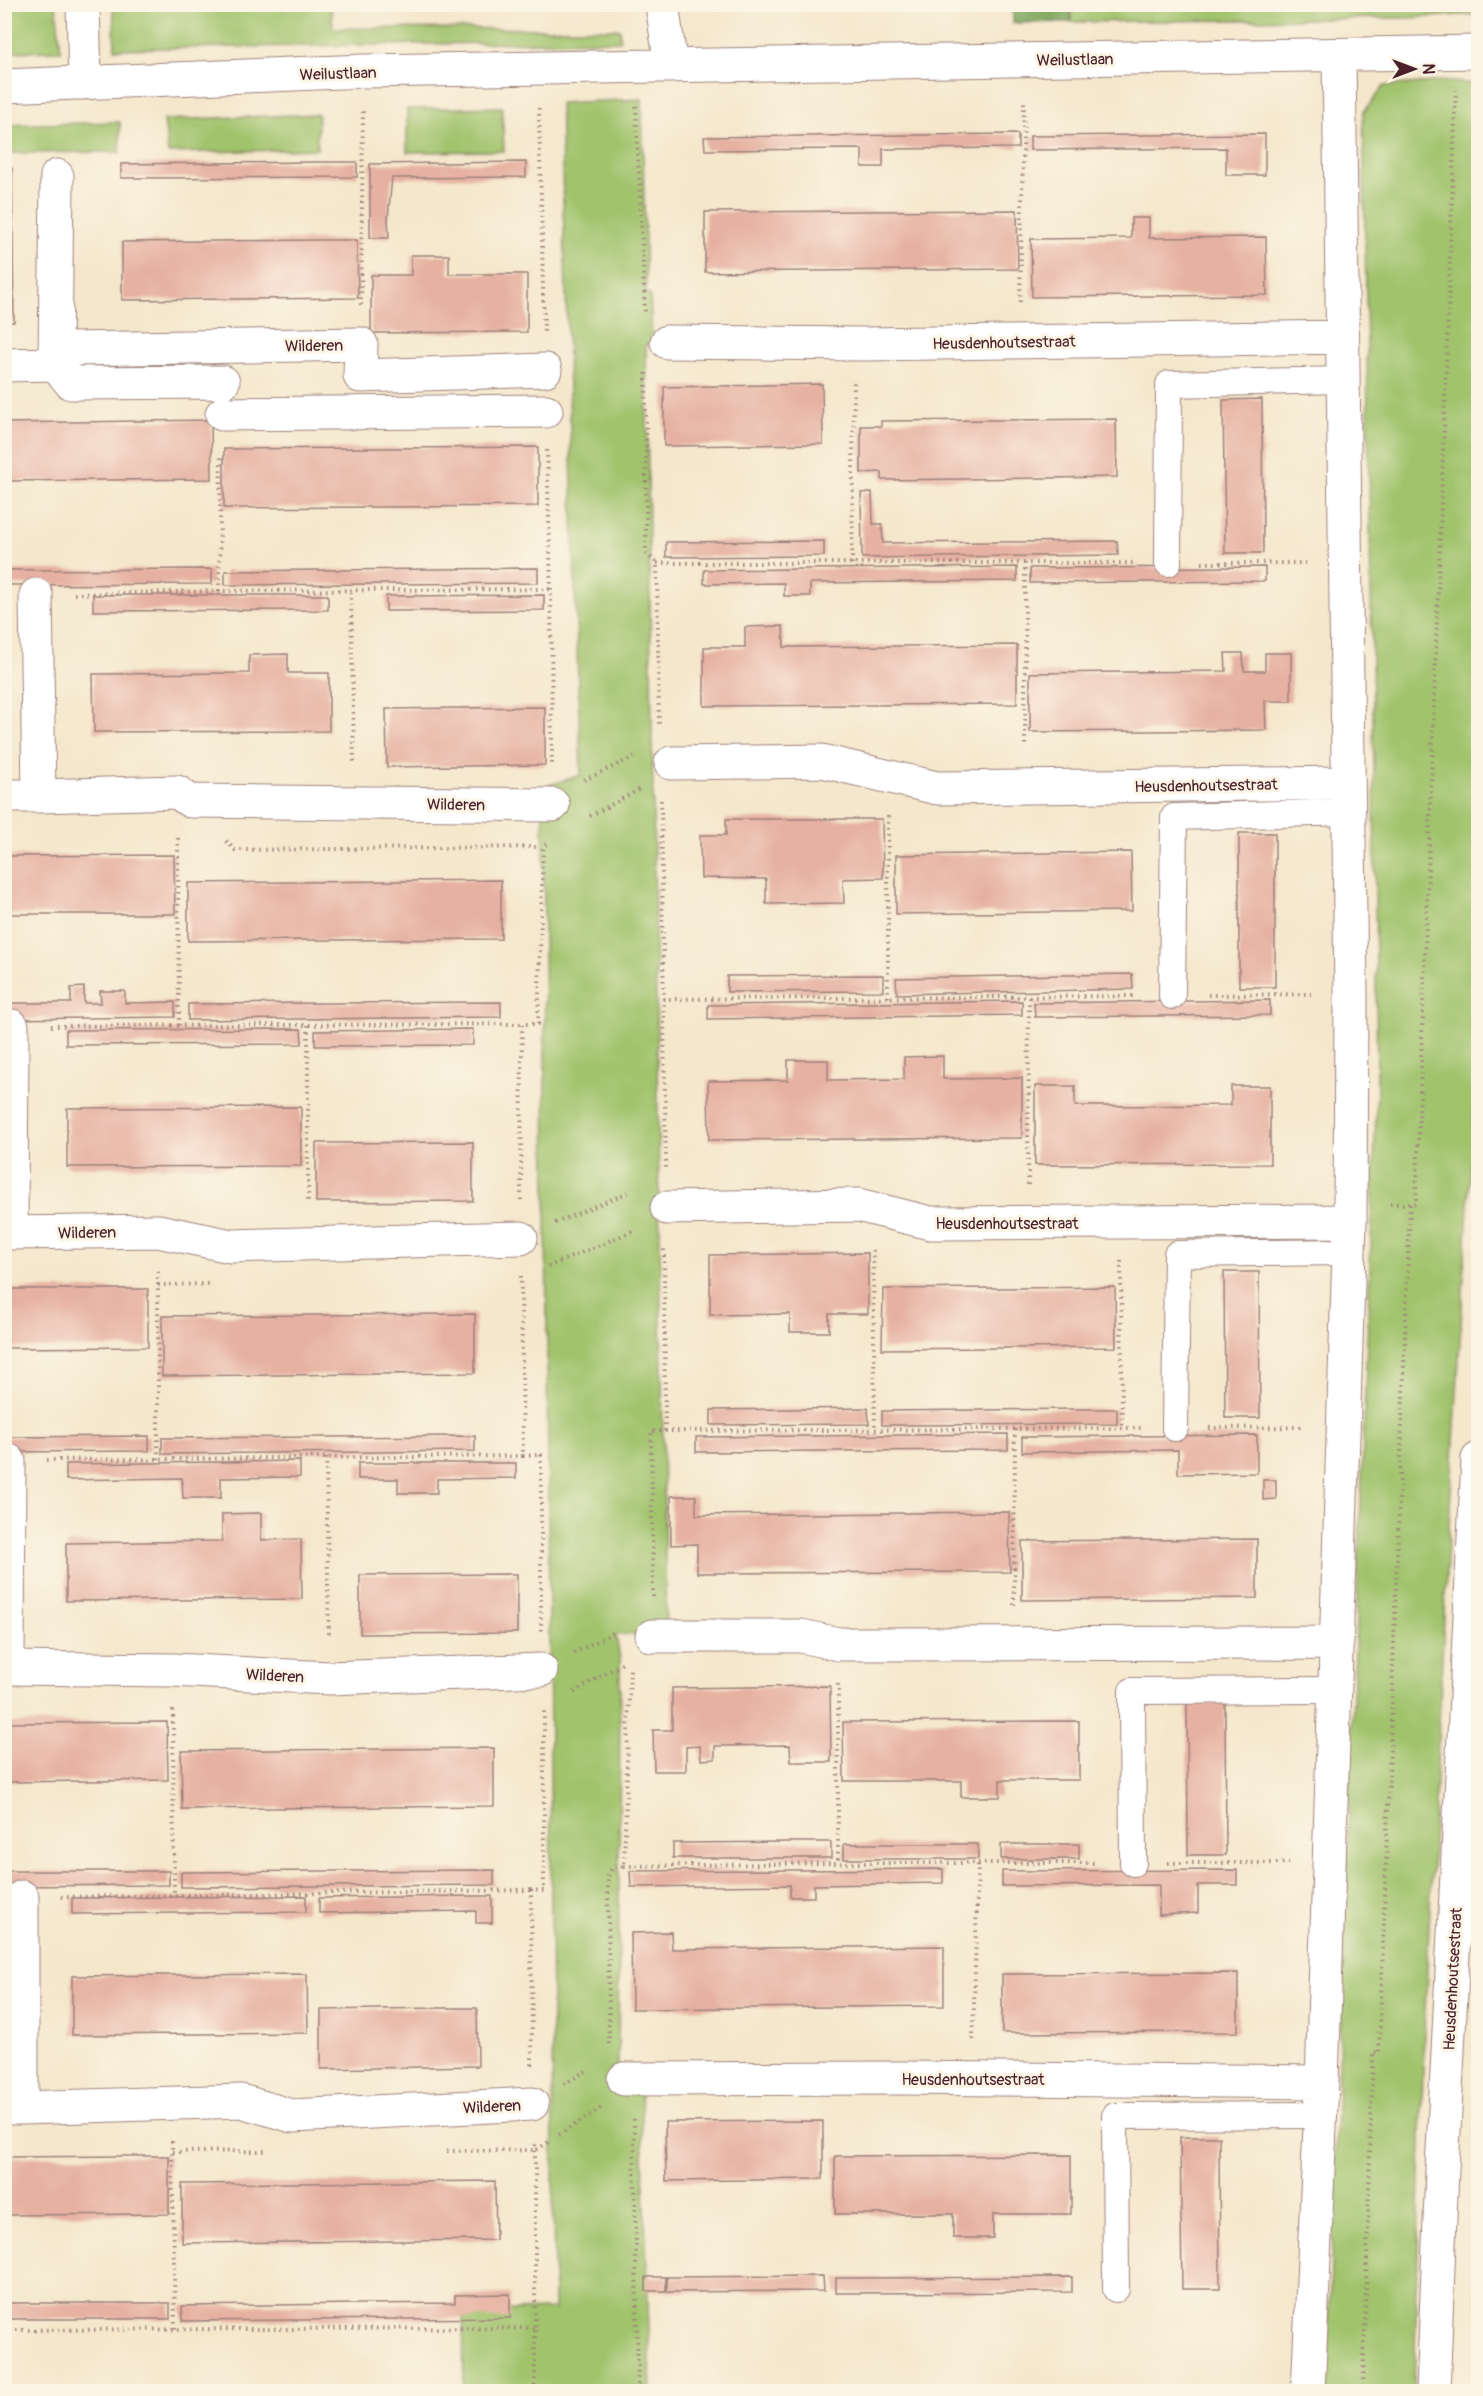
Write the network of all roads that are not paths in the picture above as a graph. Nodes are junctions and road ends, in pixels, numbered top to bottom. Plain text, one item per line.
1 (83, 4) edge
2 (662, 4) edge
3 (1468, 52) edge
4 (1339, 55) junction
5 (671, 66) junction
6 (85, 83) junction
7 (4, 86) edge
8 (57, 176) dead end
9 (656, 332) road end
10 (1342, 337) junction
11 (360, 360) junction
12 (56, 364) junction
13 (4, 365) edge
14 (545, 370) dead end
15 (1343, 380) junction
16 (223, 382) dead end
17 (546, 411) dead end
18 (360, 413) junction
19 (222, 414) road end
20 (1168, 563) road end
21 (36, 595) road end
22 (664, 762) road end
23 (563, 795) road end
24 (4, 796) edge
25 (39, 796) junction
26 (1349, 798) junction
27 (1172, 996) road end
28 (12, 1026) road end
29 (665, 1213) road end
30 (8, 1233) edge
31 (1349, 1237) junction
32 (521, 1238) road end
33 (1175, 1428) road end
34 (1479, 1459) edge
35 (9, 1461) road end
36 (638, 1632) road end
37 (1337, 1644) junction
38 (6, 1668) edge
39 (541, 1670) road end
40 (1334, 1690) junction
41 (1133, 1863) road end
42 (22, 1897) road end
43 (619, 2076) road end
44 (1322, 2082) junction
45 (532, 2104) road end
46 (13, 2108) edge
47 (1320, 2115) junction
48 (1116, 2289) dead end
49 (1308, 2391) edge
50 (1433, 2391) edge

1 - 6 street
2 - 5 street
3 - 4 street, Weilustlaan
4 - 5 street, Weilustlaan
4 - 10 street
5 - 6 street, Weilustlaan
6 - 7 street, Weilustlaan
8 - 12 street
9 - 10 street, Heusdenhoutsestraat
10 - 15 street
11 - 12 street, Wilderen
11 - 14 street, Wilderen
11 - 18 street
12 - 13 street
12 - 16 street
15 - 20 lane
15 - 26 street
17 - 18 street
18 - 19 street
21 - 25 street
22 - 26 street, Heusdenhoutsestraat
23 - 25 street, Wilderen
24 - 25 street, Wilderen
26 - 27 lane
26 - 31 street
28 - 30 street, Wilderen
29 - 31 street, Heusdenhoutsestraat
30 - 32 street, Wilderen
31 - 33 lane
31 - 37 street
34 - 50 street, Heusdenhoutsestraat
35 - 38 street, Wilderen
36 - 37 street
37 - 40 street
38 - 39 street, Wilderen
40 - 41 lane
40 - 44 street
42 - 46 street, Wilderen
43 - 44 street, Heusdenhoutsestraat
44 - 47 street
45 - 46 street, Wilderen
47 - 48 lane
47 - 49 street

